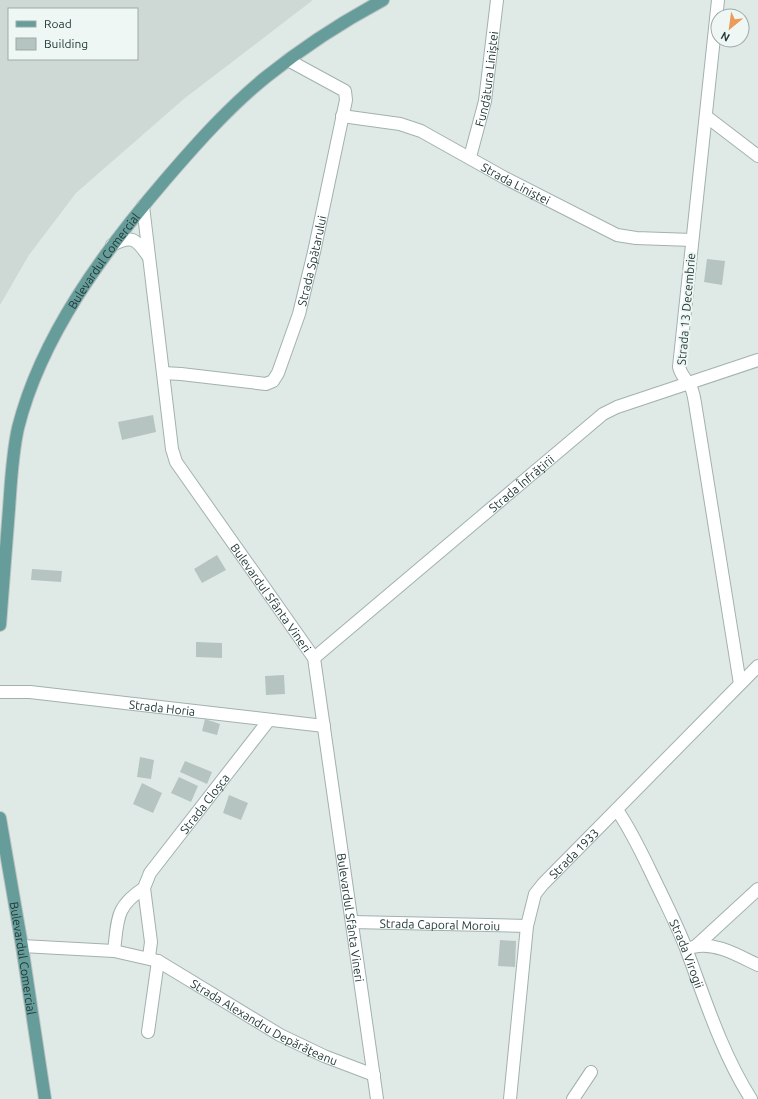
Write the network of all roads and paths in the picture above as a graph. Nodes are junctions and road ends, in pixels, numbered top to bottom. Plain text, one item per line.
1 (383, 0) edge
2 (497, 0) edge
3 (718, 0) edge
4 (288, 60) junction
5 (342, 116) junction
6 (707, 117) junction
7 (758, 156) edge
8 (470, 157) junction
9 (143, 206) junction
10 (692, 240) junction
11 (112, 245) junction
12 (148, 256) junction
13 (758, 360) edge
14 (163, 373) junction
15 (689, 384) junction
16 (0, 625) edge
17 (314, 658) junction
18 (758, 666) edge
19 (740, 684) junction
20 (0, 692) edge
21 (269, 720) junction
22 (324, 726) junction
23 (616, 810) junction
24 (0, 818) edge
25 (144, 888) junction
26 (758, 889) edge
27 (352, 922) junction
28 (528, 926) junction
29 (22, 946) junction
30 (691, 948) junction
31 (114, 951) junction
32 (154, 959) junction
33 (758, 965) edge
34 (148, 1032) dead end
35 (591, 1072) dead end
36 (374, 1074) junction
37 (44, 1099) edge
38 (377, 1099) edge
39 (510, 1099) edge
40 (572, 1099) edge
41 (751, 1099) edge

1 - 4 main road, Bulevardul Comercial
2 - 8 street, Fundătura Liniștei
3 - 6 street, Strada 13 Decembrie
4 - 5 street, Strada Spătarului
4 - 9 main road, Bulevardul Comercial
5 - 8 street, Strada Liniștei
5 - 14 street, Strada Spătarului
6 - 7 street
6 - 10 street, Strada 13 Decembrie
8 - 10 street, Strada Liniștei
9 - 11 main road, Bulevardul Comercial
9 - 12 street, Bulevardul Sfânta Vineri
10 - 15 street, Strada 13 Decembrie
11 - 12 street
11 - 16 main road, Bulevardul Comercial
12 - 14 street, Bulevardul Sfânta Vineri
13 - 15 street, Strada Înfrățirii
14 - 17 street, Bulevardul Sfânta Vineri
15 - 17 street, Strada Înfrățirii
15 - 19 street, Strada 13 Decembrie
17 - 22 street, Bulevardul Sfânta Vineri
18 - 19 street, Strada 1933
19 - 23 street, Strada 1933
20 - 21 street, Strada Horia
21 - 22 street, Strada Horia
21 - 25 street, Strada Cloșca
22 - 27 street, Bulevardul Sfânta Vineri
23 - 28 street, Strada 1933
23 - 30 street, Strada Virogii
24 - 29 main road, Bulevardul Comercial
25 - 31 street, Strada Cloșca
25 - 32 street
26 - 30 street
27 - 28 street, Strada Caporal Moroiu
27 - 36 street, Bulevardul Sfânta Vineri
28 - 39 street, Strada 1933
29 - 31 street, Strada Alexandru Depărățeanu
29 - 37 main road, Bulevardul Comercial
30 - 33 street
30 - 41 street, Strada Virogii
31 - 32 street, Strada Alexandru Depărățeanu
32 - 34 street
32 - 36 street, Strada Alexandru Depărățeanu
35 - 40 street
36 - 38 street, Bulevardul Sfânta Vineri

